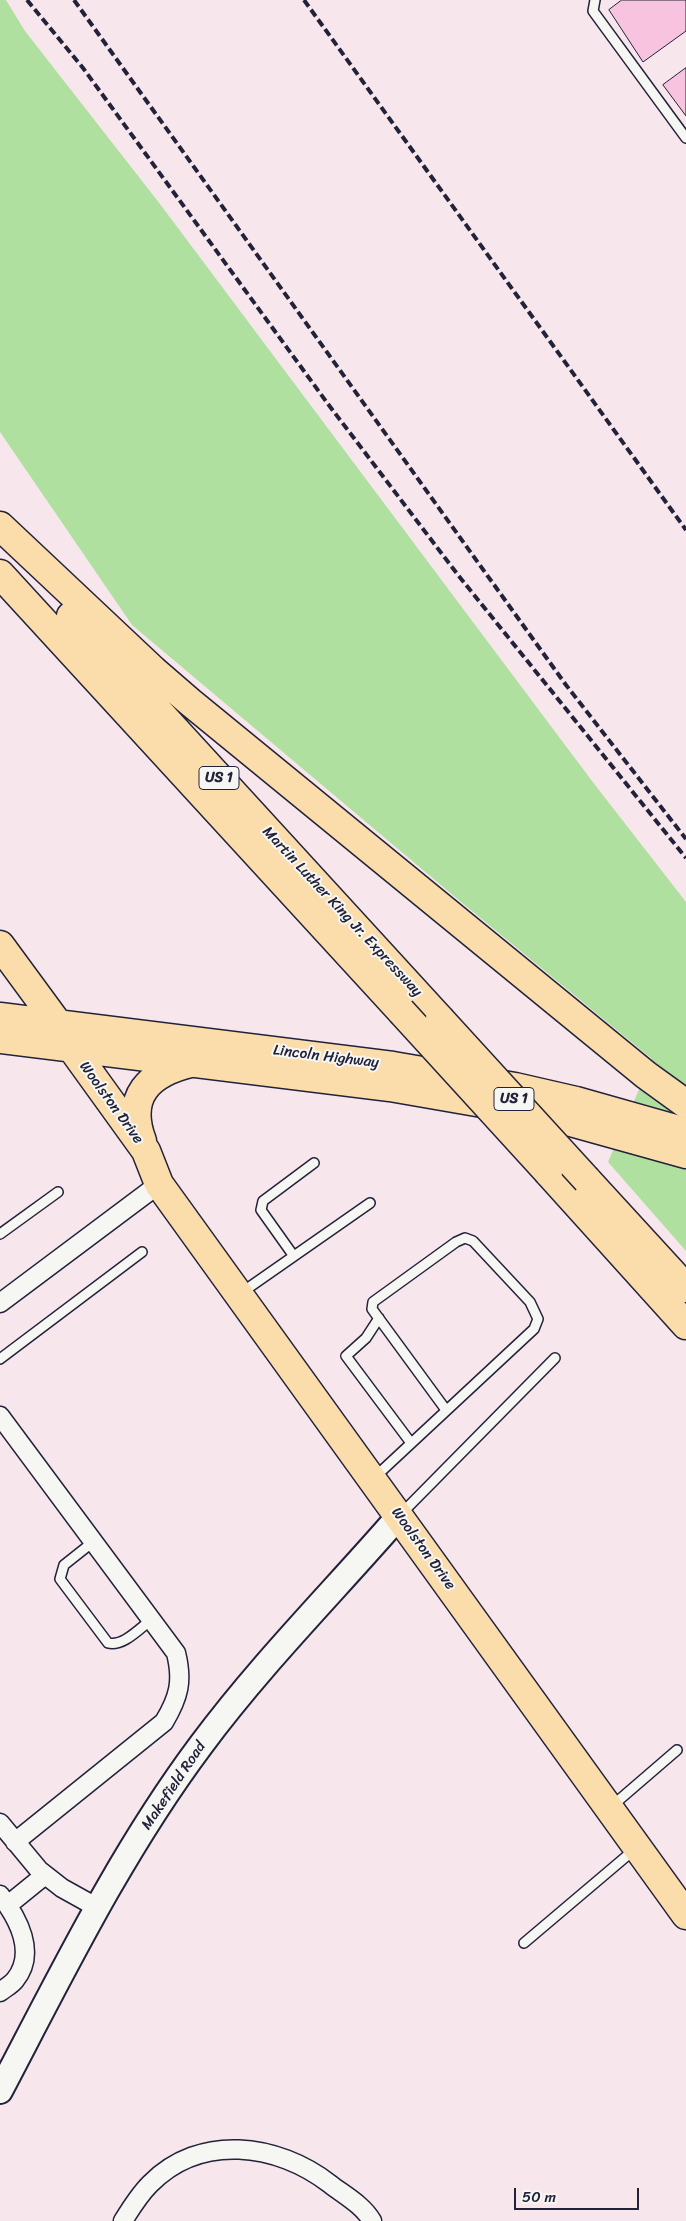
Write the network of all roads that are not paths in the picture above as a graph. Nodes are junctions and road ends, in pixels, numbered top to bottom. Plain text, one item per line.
1 (595, 0) edge
2 (686, 138) edge
3 (0, 526) edge
4 (0, 535) edge
5 (0, 574) edge
6 (0, 944) edge
7 (0, 974) edge
8 (0, 1017) edge
9 (52, 1034) junction
10 (0, 1039) edge
11 (193, 1062) junction
12 (686, 1104) edge
13 (686, 1132) edge
14 (146, 1151) junction
15 (686, 1154) edge
16 (314, 1162) dead end
17 (159, 1184) junction
18 (58, 1192) dead end
19 (370, 1203) dead end
20 (0, 1234) edge
21 (142, 1252) dead end
22 (293, 1255) junction
23 (686, 1288) edge
24 (238, 1294) junction
25 (0, 1303) edge
26 (379, 1318) junction
27 (686, 1324) edge
28 (555, 1358) dead end
29 (0, 1359) edge
30 (446, 1410) junction
31 (0, 1416) edge
32 (411, 1443) junction
33 (373, 1479) junction
34 (399, 1516) junction
35 (93, 1542) junction
36 (151, 1620) junction
37 (676, 1750) dead end
38 (610, 1807) junction
39 (0, 1824) edge
40 (15, 1842) junction
41 (637, 1848) junction
42 (45, 1875) junction
43 (4, 1900) edge
44 (98, 1908) junction
45 (686, 1915) edge
46 (524, 1943) dead end
47 (0, 1992) edge
48 (0, 2091) edge
49 (123, 2221) edge
50 (372, 2221) edge

1 - 2 lane
3 - 12 main road
4 - 23 main road, Martin Luther King Jr. Expressway / US 1, bridge
5 - 27 main road, Martin Luther King Jr. Expressway / US 1, bridge
6 - 9 main road
7 - 9 main road
8 - 9 main road
9 - 10 main road
9 - 11 main road, Lincoln Highway
9 - 13 main road, Lincoln Highway
9 - 14 main road, Woolston Drive
9 - 17 main road, Woolston Drive
11 - 14 main road
11 - 15 main road, Lincoln Highway
14 - 17 main road, Woolston Drive
16 - 22 lane
17 - 24 main road, Woolston Drive
17 - 25 street
18 - 20 lane
19 - 22 lane
21 - 29 lane
22 - 24 lane
24 - 33 main road, Woolston Drive
26 - 30 lane
26 - 30 lane
26 - 32 lane
28 - 34 lane
30 - 32 lane
31 - 35 street
32 - 33 lane
33 - 34 main road, Woolston Drive
34 - 38 main road, Woolston Drive
34 - 44 street, Makefield Road
35 - 36 street
35 - 36 lane
36 - 40 street
37 - 38 lane
38 - 41 main road, Woolston Drive
39 - 40 street
40 - 42 street
41 - 45 main road, Woolston Drive
41 - 46 lane
42 - 43 street
42 - 44 street
43 - 47 street
44 - 48 street, Makefield Road
49 - 50 street

